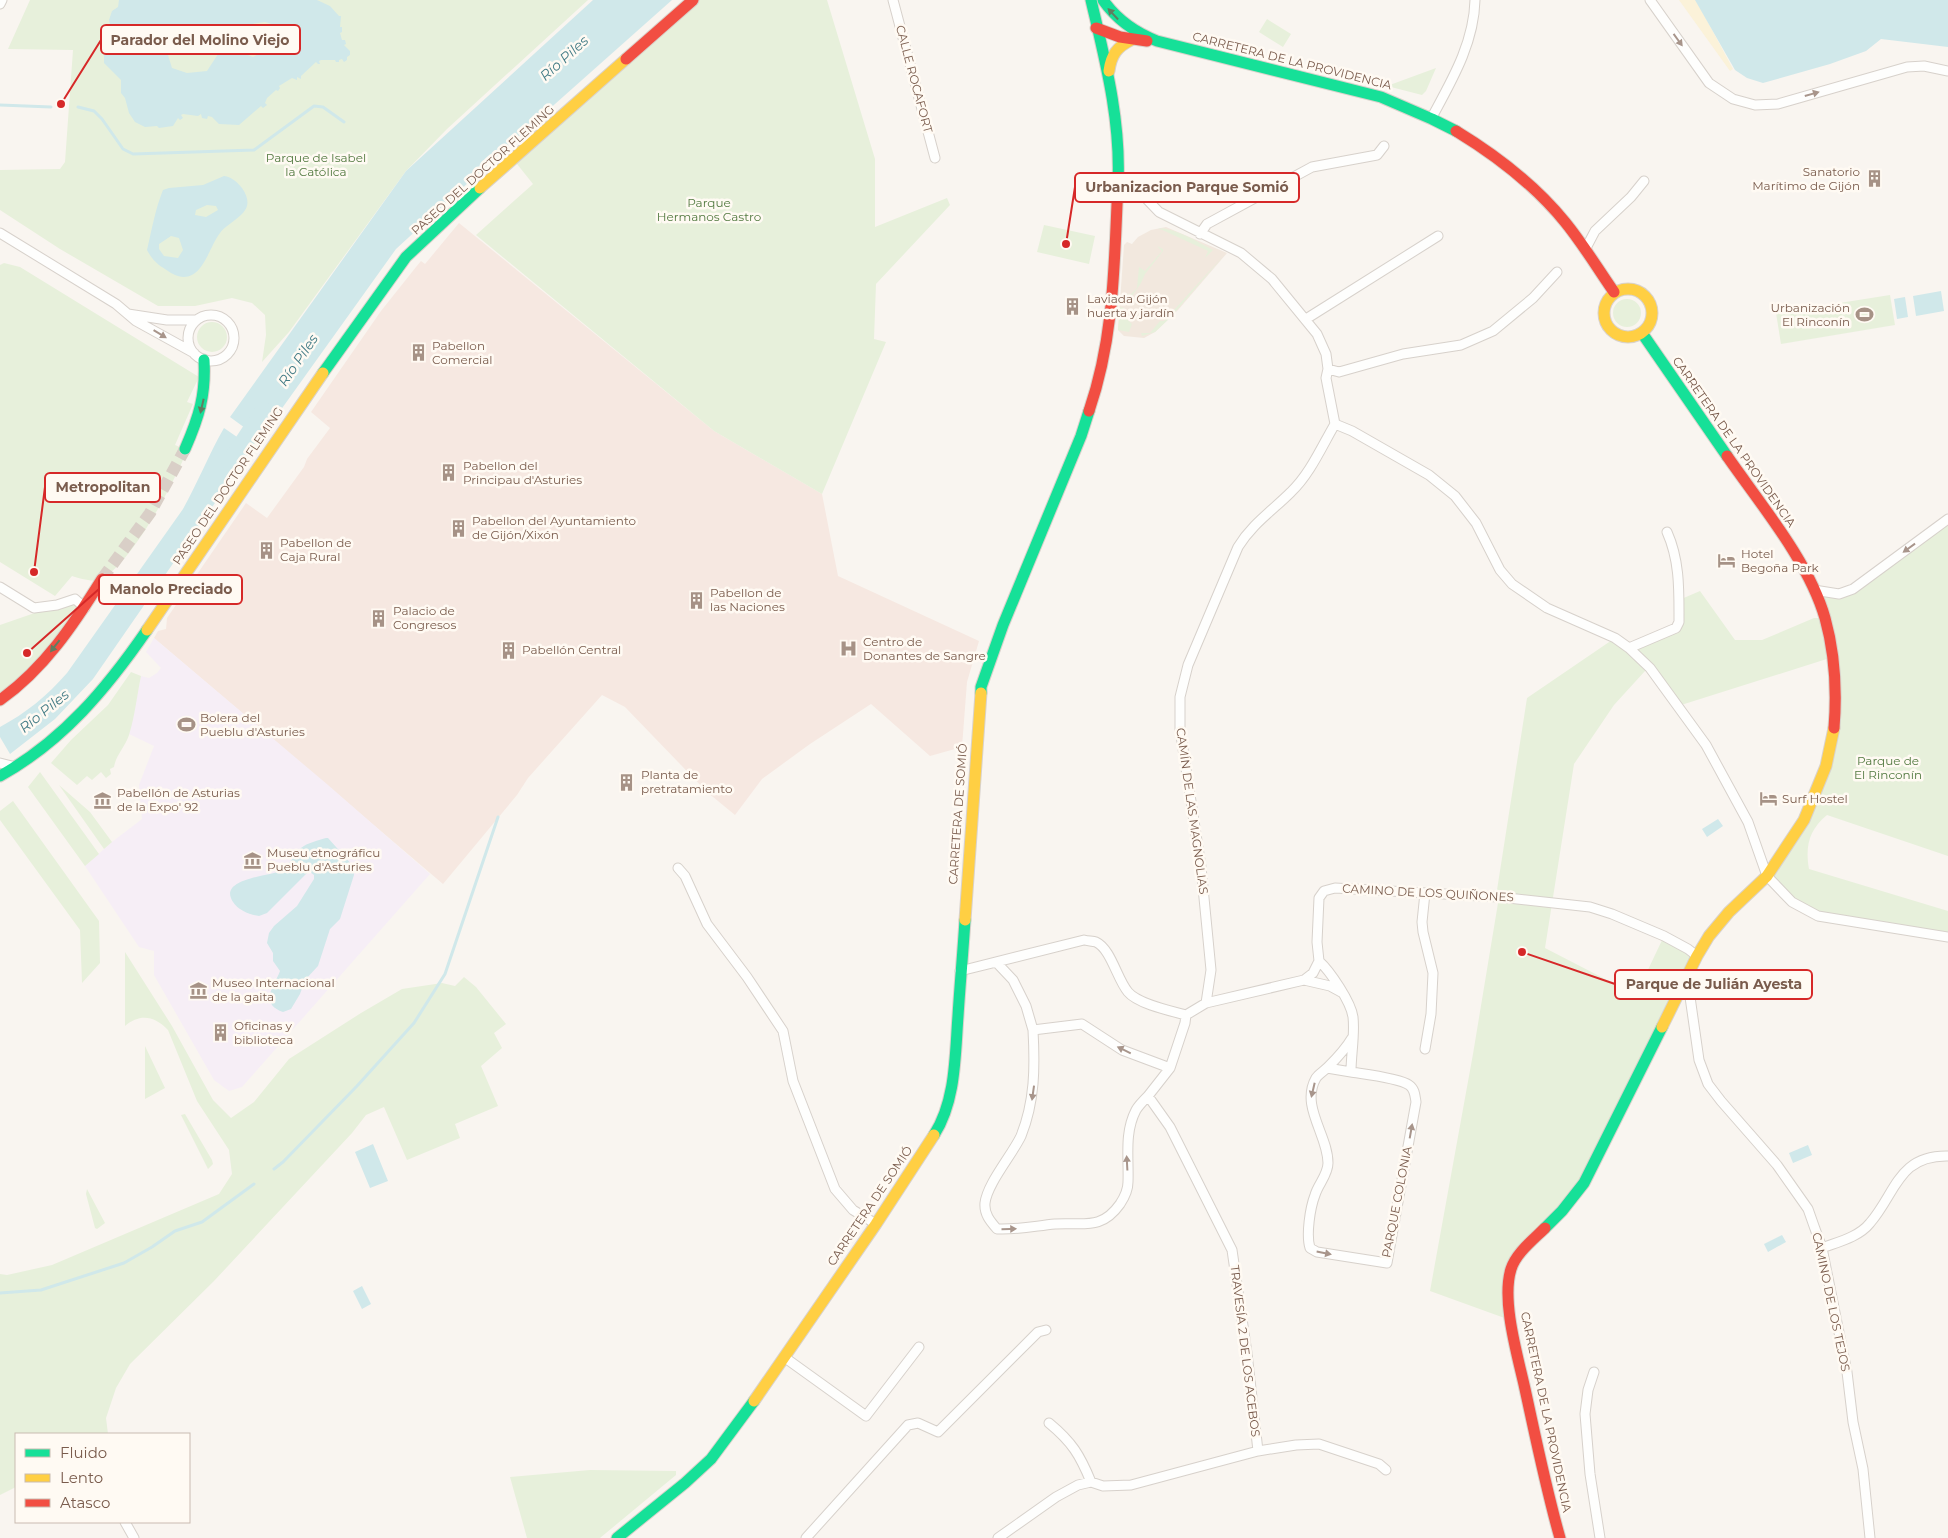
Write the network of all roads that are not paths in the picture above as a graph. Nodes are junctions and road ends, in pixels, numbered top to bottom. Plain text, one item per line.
1 (2, 0) edge
2 (693, 0) edge
3 (894, 0) edge
4 (1091, 0) edge
5 (1103, 0) edge
6 (1475, 0) edge
7 (1650, 0) edge
8 (0, 4) edge
9 (1096, 28) junction
10 (1134, 36) junction
11 (1948, 71) edge
12 (1109, 78) junction
13 (1432, 117) junction
14 (1384, 146) dead end
15 (935, 158) dead end
16 (1118, 179) junction
17 (1644, 181) dead end
18 (1200, 234) junction
19 (4, 235) edge
20 (1438, 236) dead end
21 (0, 244) edge
22 (1585, 250) junction
23 (1557, 272) dead end
24 (1614, 292) junction
25 (128, 314) junction
26 (1306, 319) junction
27 (196, 320) junction
28 (1642, 333) junction
29 (199, 357) junction
30 (1328, 369) junction
31 (1335, 424) junction
32 (185, 449) tunnel mouth
33 (1948, 519) edge
34 (1667, 532) dead end
35 (102, 579) tunnel mouth
36 (0, 587) edge
37 (1814, 590) junction
38 (84, 608) junction
39 (1629, 648) junction
40 (0, 700) edge
41 (0, 763) edge
42 (16, 767) junction
43 (0, 776) edge
44 (678, 868) dead end
45 (1767, 876) junction
46 (1425, 893) junction
47 (1948, 937) edge
48 (1697, 956) junction
49 (1319, 961) junction
50 (996, 962) junction
51 (960, 971) junction
52 (1304, 980) junction
53 (1681, 987) junction
54 (1341, 992) junction
55 (1206, 1003) junction
56 (1186, 1015) junction
57 (1033, 1030) junction
58 (1352, 1038) junction
59 (1425, 1049) dead end
60 (1170, 1068) junction
61 (1326, 1068) junction
62 (1351, 1072) junction
63 (1148, 1096) junction
64 (1948, 1156) edge
65 (876, 1224) junction
66 (1822, 1248) junction
67 (1046, 1330) dead end
68 (919, 1347) dead end
69 (784, 1357) junction
70 (1594, 1372) dead end
71 (1049, 1422) dead end
72 (1258, 1451) junction
73 (1386, 1470) dead end
74 (1091, 1482) junction
75 (126, 1523) edge
76 (134, 1538) edge
77 (617, 1538) edge
78 (806, 1538) edge
79 (998, 1538) edge
80 (1560, 1538) edge
81 (1600, 1538) edge
82 (1870, 1538) edge

1 - 8 street
2 - 42 street, PASEO DEL DOCTOR FLEMING
3 - 15 street, CALLE ROCAFORT
4 - 9 street, CARRETERA DE SOMIÓ
10 -> 5 street, CARRETERA DE LA PROVIDENCIA
6 - 13 street
7 -> 11 street
9 - 10 street, CARRETERA DE LA PROVIDENCIA
9 - 12 street, CARRETERA DE SOMIÓ
10 - 12 street
10 - 13 street, CARRETERA DE LA PROVIDENCIA
12 - 16 street, CARRETERA DE SOMIÓ
13 - 22 street, CARRETERA DE LA PROVIDENCIA
14 - 18 street
16 - 18 street
16 - 51 street, CARRETERA DE SOMIÓ
17 - 22 street
18 - 26 street
19 - 21 street
19 - 25 street
20 - 26 street
22 - 24 street, CARRETERA DE LA PROVIDENCIA
23 - 30 street
24 - 28 street
24 - 28 street
25 - 27 street
25 -> 29 street
26 - 30 street
27 - 29 street
27 - 29 street
28 - 37 street, CARRETERA DE LA PROVIDENCIA
29 -> 32 street
30 - 31 street
31 - 39 street
31 - 55 street, CAMÍN DE LAS MAGNOLIAS
33 -> 37 street
34 - 39 street
35 - 38 street
36 - 38 street
37 - 45 street, CARRETERA DE LA PROVIDENCIA
38 -> 40 street
39 - 45 street
41 - 42 street
42 - 43 street, PASEO DEL DOCTOR FLEMING
44 - 65 street
45 - 47 street
45 - 48 street, CARRETERA DE LA PROVIDENCIA
46 - 48 street, CAMINO DE LOS QUIÑONES
46 - 49 street, CAMINO DE LOS QUIÑONES
46 - 59 street
48 - 53 street, CARRETERA DE LA PROVIDENCIA
49 - 52 street
49 - 54 street
50 - 51 street
50 - 56 street
50 - 57 street
51 - 65 street, CARRETERA DE SOMIÓ
52 - 54 street
52 - 55 street
53 - 66 street, CAMINO DE LOS TEJOS
53 - 80 street, CARRETERA DE LA PROVIDENCIA
54 - 58 street
55 - 56 street
56 - 60 street
60 -> 57 street
57 -> 63 street
58 - 61 street, PARQUE COLONIA
58 - 62 street
60 - 63 street
61 - 62 street, PARQUE COLONIA
61 -> 62 street, PARQUE COLONIA
63 - 72 street, TRAVESÍA 2 DE LOS ACEBOS
64 - 66 street
65 - 69 street, CARRETERA DE SOMIÓ
66 - 82 street, CAMINO DE LOS TEJOS
67 - 78 street
68 - 69 street
69 - 77 street, CARRETERA DE SOMIÓ
70 - 81 street
71 - 74 street
72 - 73 street
72 - 74 street
74 - 79 street
75 - 76 street

